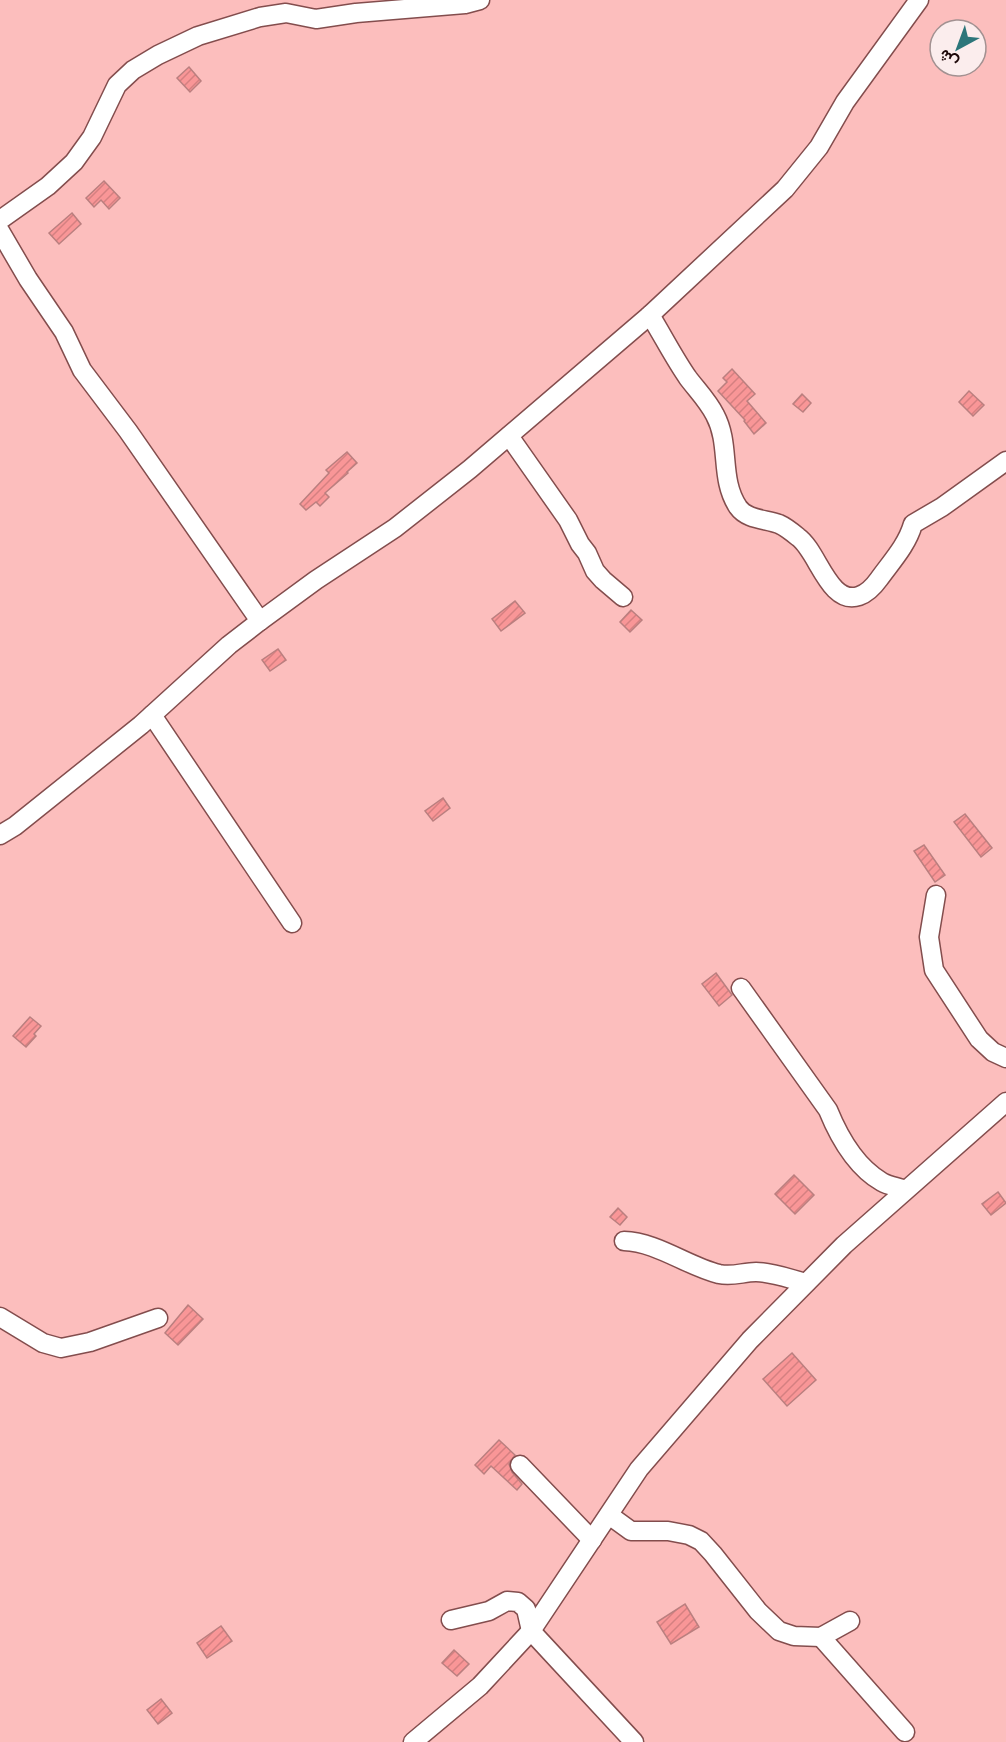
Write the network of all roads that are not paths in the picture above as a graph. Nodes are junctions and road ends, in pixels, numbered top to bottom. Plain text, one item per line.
1 (480, 0) edge
2 (919, 0) edge
3 (407, 5) edge
4 (0, 220) edge
5 (0, 231) edge
6 (650, 315) junction
7 (509, 436) junction
8 (1006, 461) edge
9 (623, 597) dead end
10 (260, 621) junction
11 (152, 715) junction
12 (0, 835) edge
13 (936, 895) dead end
14 (292, 923) dead end
15 (741, 988) dead end
16 (1006, 1058) edge
17 (1006, 1102) edge
18 (905, 1190) junction
19 (624, 1241) dead end
20 (806, 1283) junction
21 (0, 1317) edge
22 (158, 1318) dead end
23 (520, 1465) dead end
24 (609, 1515) junction
25 (592, 1540) junction
26 (451, 1620) dead end
27 (850, 1622) dead end
28 (531, 1631) junction
29 (821, 1637) junction
30 (905, 1732) dead end
31 (413, 1742) edge
32 (634, 1742) edge

1 - 3 street
2 - 6 street
3 - 4 street
5 - 10 street
6 - 7 street
6 - 8 street
7 - 9 street
7 - 10 street
10 - 11 street
11 - 12 street
11 - 14 street
13 - 16 street
15 - 18 street
17 - 18 street
18 - 20 street
19 - 20 street
20 - 24 street
21 - 22 street
23 - 25 street
24 - 25 street
24 - 29 street
25 - 28 street
26 - 28 street
27 - 29 street
28 - 31 street
28 - 32 street
29 - 30 street

